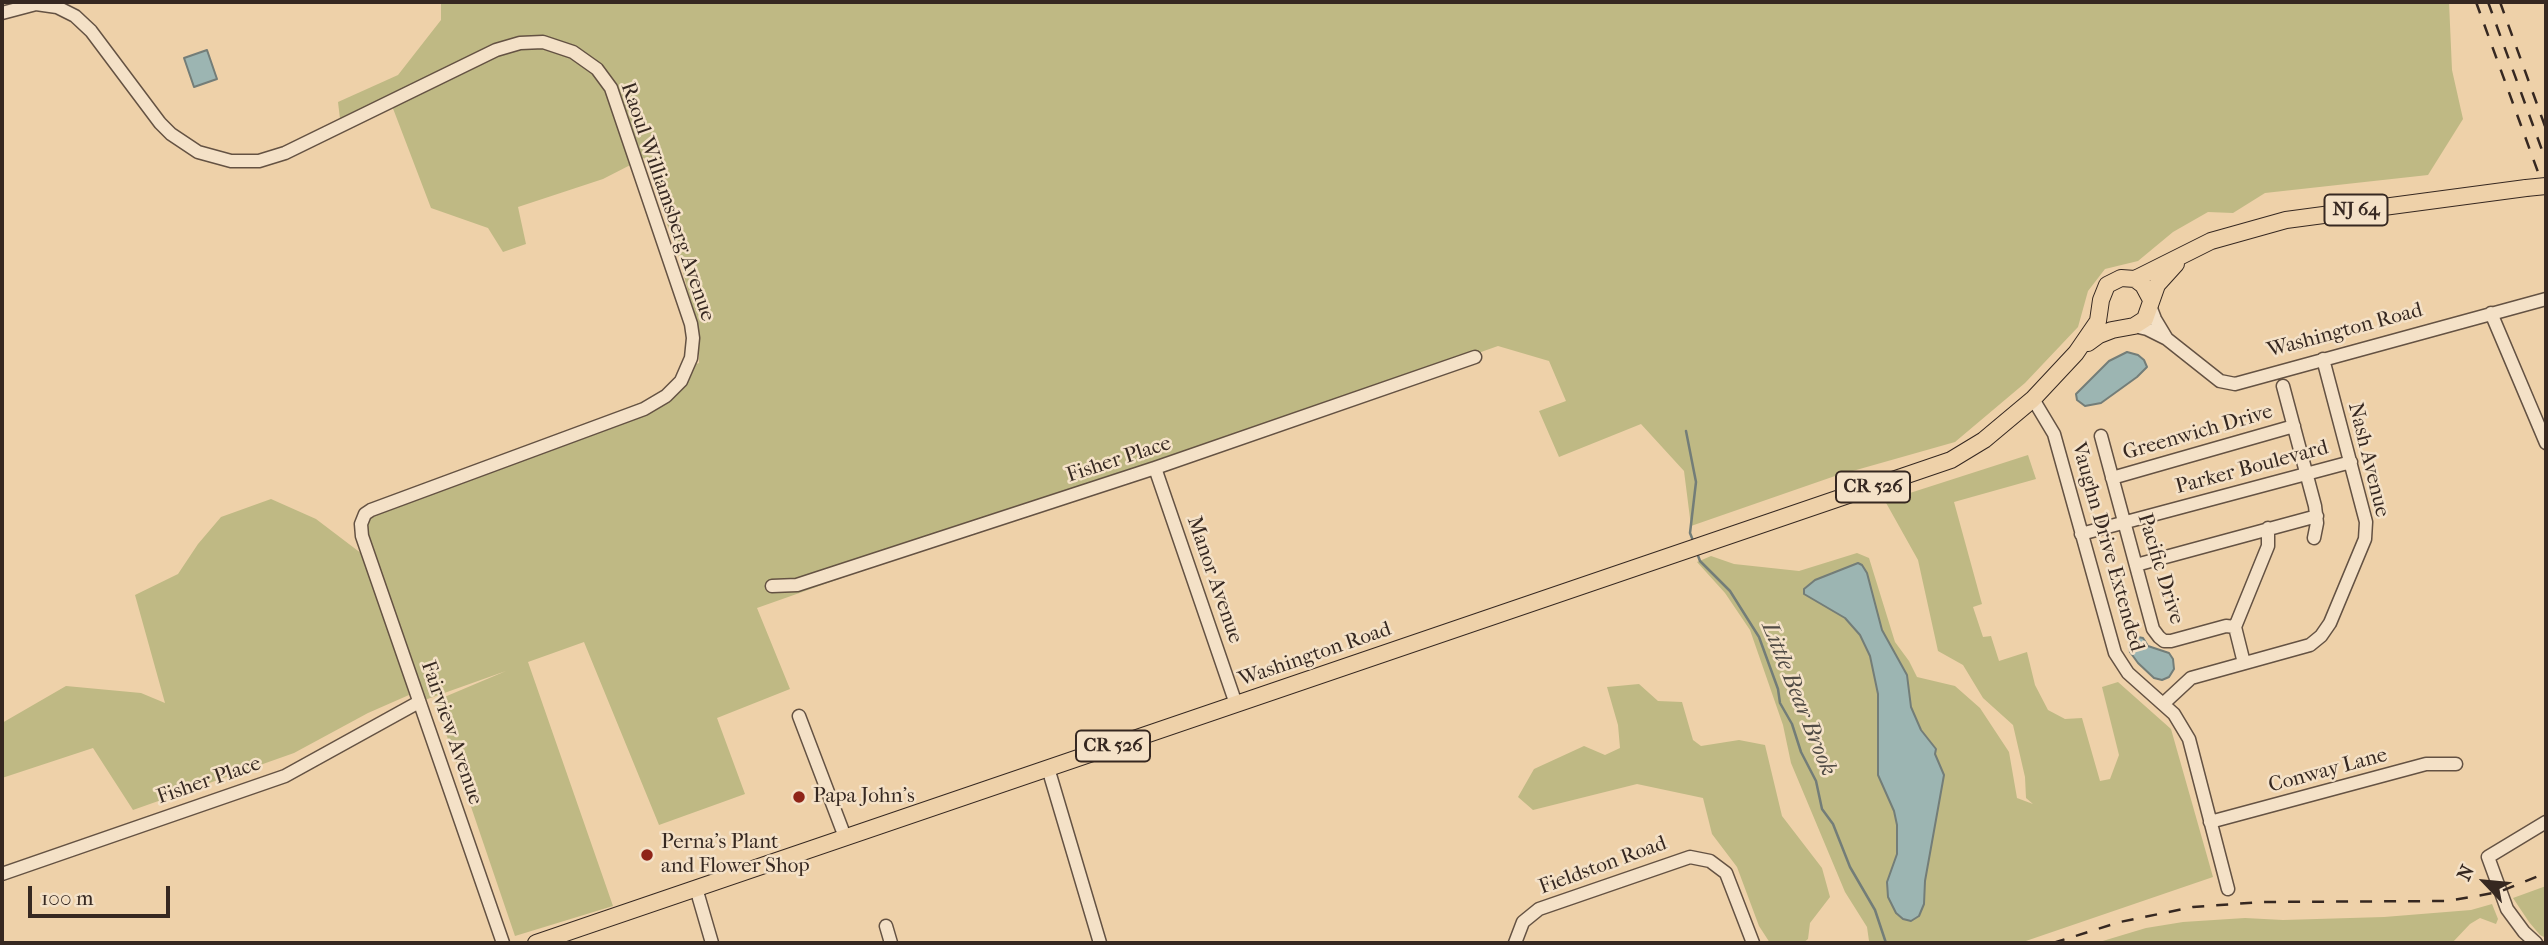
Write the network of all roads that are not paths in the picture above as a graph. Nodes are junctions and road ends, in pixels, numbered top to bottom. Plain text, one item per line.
1 (2, 13) edge
2 (2546, 186) edge
3 (2191, 251) junction
4 (2135, 279) junction
5 (2546, 299) edge
6 (2150, 302) junction
7 (2101, 308) junction
8 (2491, 313) junction
9 (2130, 327) junction
10 (2167, 339) junction
11 (2076, 353) junction
12 (1475, 357) dead end
13 (2323, 359) junction
14 (2283, 386) dead end
15 (2032, 399) junction
16 (2294, 426) junction
17 (2101, 436) dead end
18 (2546, 443) edge
19 (2351, 462) junction
20 (1155, 468) junction
21 (2307, 474) junction
22 (2112, 478) junction
23 (2317, 516) junction
24 (2124, 521) junction
25 (2268, 528) junction
26 (2081, 534) junction
27 (362, 536) joint
28 (2314, 538) dead end
29 (2136, 565) junction
30 (772, 586) dead end
31 (2235, 627) junction
32 (2244, 663) junction
33 (419, 702) junction
34 (1236, 704) junction
35 (2163, 704) junction
36 (799, 716) dead end
37 (2456, 764) dead end
38 (1048, 768) junction
39 (2210, 822) junction
40 (2546, 822) edge
41 (845, 837) junction
42 (2, 874) edge
43 (696, 888) junction
44 (2228, 889) dead end
45 (886, 926) dead end
46 (503, 943) edge
47 (536, 943) edge
48 (712, 943) edge
49 (891, 943) edge
50 (1100, 943) edge
51 (1515, 943) edge
52 (1753, 943) edge
53 (2536, 943) edge

1 - 27 street, Raoul Williamsberg Avenue
2 - 3 main road, NJ 64, bridge
3 - 4 main road, NJ 64
3 - 6 main road, NJ 64
4 - 6 main road
4 - 7 main road, Washington Road / CR 526
5 - 8 street, Washington Road
6 - 9 main road
6 - 10 street, Washington Road
7 - 9 main road
7 - 11 main road, Washington Road / CR 526
8 - 13 street, Washington Road
8 - 18 street
9 - 10 street, Washington Road
9 - 11 main road, Washington Road / CR 526
10 - 13 street, Washington Road
11 - 15 main road, Washington Road / CR 526
12 - 20 street, Fisher Place
13 - 19 street, Nash Avenue
14 - 16 street
15 - 26 street, Vaughn Drive Extended
15 - 34 main road, Washington Road / CR 526
16 - 21 street
16 - 22 street, Greenwich Drive
17 - 22 street, Pacific Drive
19 - 21 street, Parker Boulevard
19 - 32 street, Nash Avenue
20 - 30 street, Fisher Place
20 - 34 street, Manor Avenue
21 - 23 street
21 - 24 street, Parker Boulevard
22 - 24 street, Pacific Drive
23 - 25 street
23 - 28 street
24 - 26 street, Parker Boulevard
24 - 29 street, Pacific Drive
25 - 29 street
25 - 31 street
26 - 35 street, Vaughn Drive Extended
27 - 33 street, Fairview Avenue
29 - 31 street, Pacific Drive
31 - 32 street
32 - 35 street, Nash Avenue
33 - 42 street, Fisher Place
33 - 46 street, Fairview Avenue
34 - 38 main road, Washington Road / CR 526
35 - 39 street, Vaughn Drive Extended
36 - 41 street
37 - 39 street, Conway Lane
38 - 41 main road, Washington Road / CR 526
38 - 50 street
39 - 44 street, Vaughn Drive Extended
40 - 53 street
41 - 43 main road, Washington Road / CR 526
43 - 47 main road, Washington Road / CR 526
43 - 48 street
45 - 49 street
51 - 52 street, Fieldston Road

